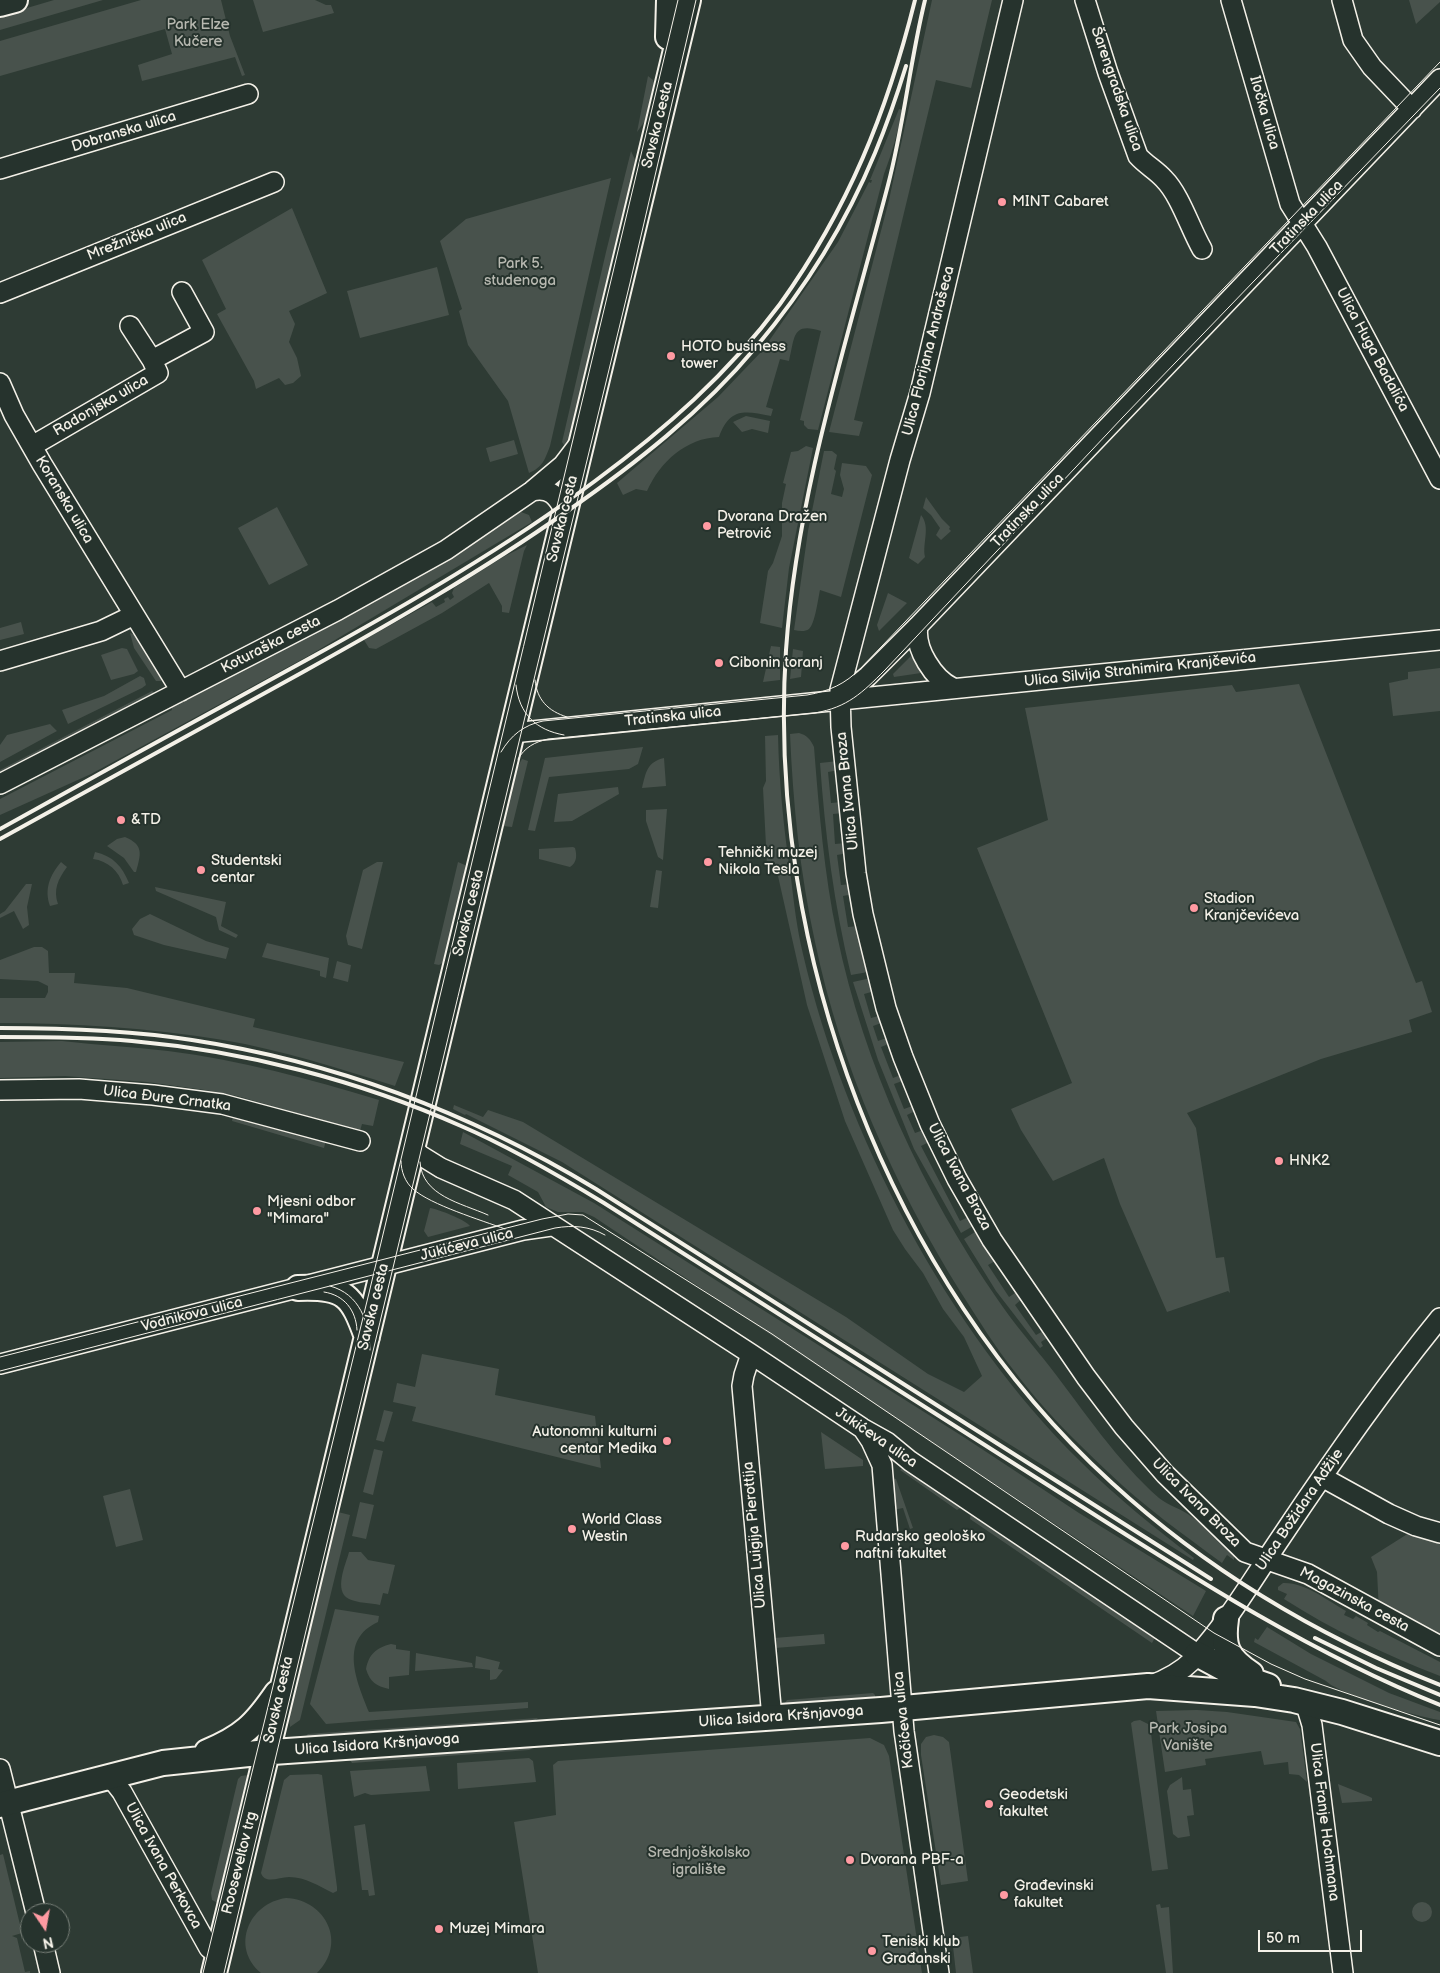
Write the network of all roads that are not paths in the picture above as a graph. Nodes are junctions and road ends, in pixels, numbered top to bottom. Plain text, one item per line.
1 (15, 0) edge
2 (669, 0) edge
3 (688, 0) edge
4 (1013, 0) edge
5 (1085, 0) edge
6 (1231, 0) edge
7 (1342, 0) edge
8 (0, 4) edge
9 (670, 73) junction
10 (1440, 79) edge
11 (248, 94) dead end
12 (1412, 108) junction
13 (0, 169) edge
14 (274, 182) dead end
15 (1302, 223) junction
16 (1202, 249) dead end
17 (182, 292) dead end
18 (0, 293) edge
19 (130, 326) dead end
20 (152, 360) junction
21 (0, 383) edge
22 (582, 439) junction
23 (32, 446) junction
24 (1440, 479) edge
25 (532, 490) junction
26 (565, 511) junction
27 (134, 615) junction
28 (918, 626) junction
29 (1440, 640) edge
30 (0, 660) edge
31 (953, 688) junction
32 (181, 691) junction
33 (839, 700) junction
34 (512, 733) junction
35 (0, 784) edge
36 (0, 1090) edge
37 (360, 1141) dead end
38 (412, 1147) junction
39 (551, 1226) junction
40 (384, 1266) junction
41 (298, 1288) junction
42 (1440, 1318) edge
43 (367, 1337) junction
44 (751, 1354) junction
45 (0, 1364) edge
46 (862, 1428) junction
47 (910, 1461) junction
48 (882, 1465) junction
49 (1322, 1477) junction
50 (1440, 1533) edge
51 (1266, 1559) junction
52 (1226, 1619) junction
53 (1440, 1646) edge
54 (1198, 1654) junction
55 (1262, 1683) junction
56 (283, 1684) junction
57 (1148, 1686) junction
58 (1299, 1701) junction
59 (902, 1708) junction
60 (772, 1718) junction
61 (1440, 1743) edge
62 (267, 1753) junction
63 (186, 1760) junction
64 (0, 1769) edge
65 (107, 1778) junction
66 (4, 1804) edge
67 (33, 1903) edge
68 (45, 1953) edge
69 (216, 1964) edge
70 (50, 1973) edge
71 (939, 1973) edge
72 (1344, 1973) edge

1 - 8 main road
2 - 9 main road, Savska cesta
3 - 9 main road, Savska cesta
4 - 33 street, Ulica Florijana Andrašeca
5 - 16 street, Šarengradska ulica
6 - 15 street, Iločka ulica
7 - 12 street
9 - 22 main road, Savska cesta
10 - 12 street, Tratinska ulica
11 - 13 street, Dobranska ulica
12 - 15 street, Tratinska ulica
14 - 18 street, Mrežnička ulica
15 - 24 street, Ulica Huga Badalića
15 - 28 street, Tratinska ulica
17 - 20 street, Radonjska ulica
19 - 20 street, Radonjska ulica
20 - 23 street, Radonjska ulica
21 - 23 street, Koranska ulica
22 - 25 street, Koturaška cesta
22 - 26 main road, Savska cesta
23 - 27 street, Koranska ulica
25 - 26 street
25 - 32 street, Koturaška cesta
26 - 34 main road, Savska cesta
27 - 30 street
27 - 32 street, Koranska ulica
28 - 31 street
28 - 33 street, Tratinska ulica
29 - 31 street, Ulica Silvija Strahimira Kranjčevića
31 - 33 street, Ulica Silvija Strahimira Kranjčevića
32 - 35 street, Koturaška cesta
33 - 34 street, Tratinska ulica
33 - 51 street, Ulica Ivana Broza
34 - 38 main road, Savska cesta
36 - 37 street, Ulica Đure Crnatka
38 - 39 street, Jukićeva ulica
38 - 40 main road, Savska cesta
39 - 40 street, Jukićeva ulica
39 - 44 street, Jukićeva ulica
40 - 41 street, Vodnikova ulica
40 - 43 main road, Savska cesta
41 - 43 main road
41 - 45 street, Vodnikova ulica
42 - 49 street, Ulica Božidara Adžije
43 - 56 main road, Savska cesta
44 - 46 street, Jukićeva ulica
44 - 60 street, Ulica Luigija Pierottija
46 - 47 street, Jukićeva ulica
46 - 48 street, Kačićeva ulica
47 - 48 street
47 - 54 street, Jukićeva ulica
48 - 59 street, Kačićeva ulica
49 - 50 street
49 - 51 street, Ulica Božidara Adžije
51 - 52 street, Ulica Božidara Adžije
51 - 53 street, Magazinska cesta
52 - 54 street, Ulica Božidara Adžije
52 - 55 main road
54 - 55 main road
54 - 57 street, Ulica Božidara Adžije
55 - 58 main road
56 - 62 main road, Savska cesta
56 - 63 main road
57 - 58 main road, Ulica Isidora Kršnjavoga
57 - 59 main road, Ulica Isidora Kršnjavoga
58 - 61 main road
58 - 72 street, Ulica Franje Hochmana
59 - 60 main road, Ulica Isidora Kršnjavoga
59 - 71 street, Kačićeva ulica
60 - 62 main road, Ulica Isidora Kršnjavoga
62 - 63 main road, Ulica Isidora Kršnjavoga
62 - 69 main road, Rooseveltov trg
63 - 65 main road
64 - 66 street
65 - 66 main road
65 - 69 street, Ulica Ivana Perkovca
66 - 67 street
68 - 70 street

